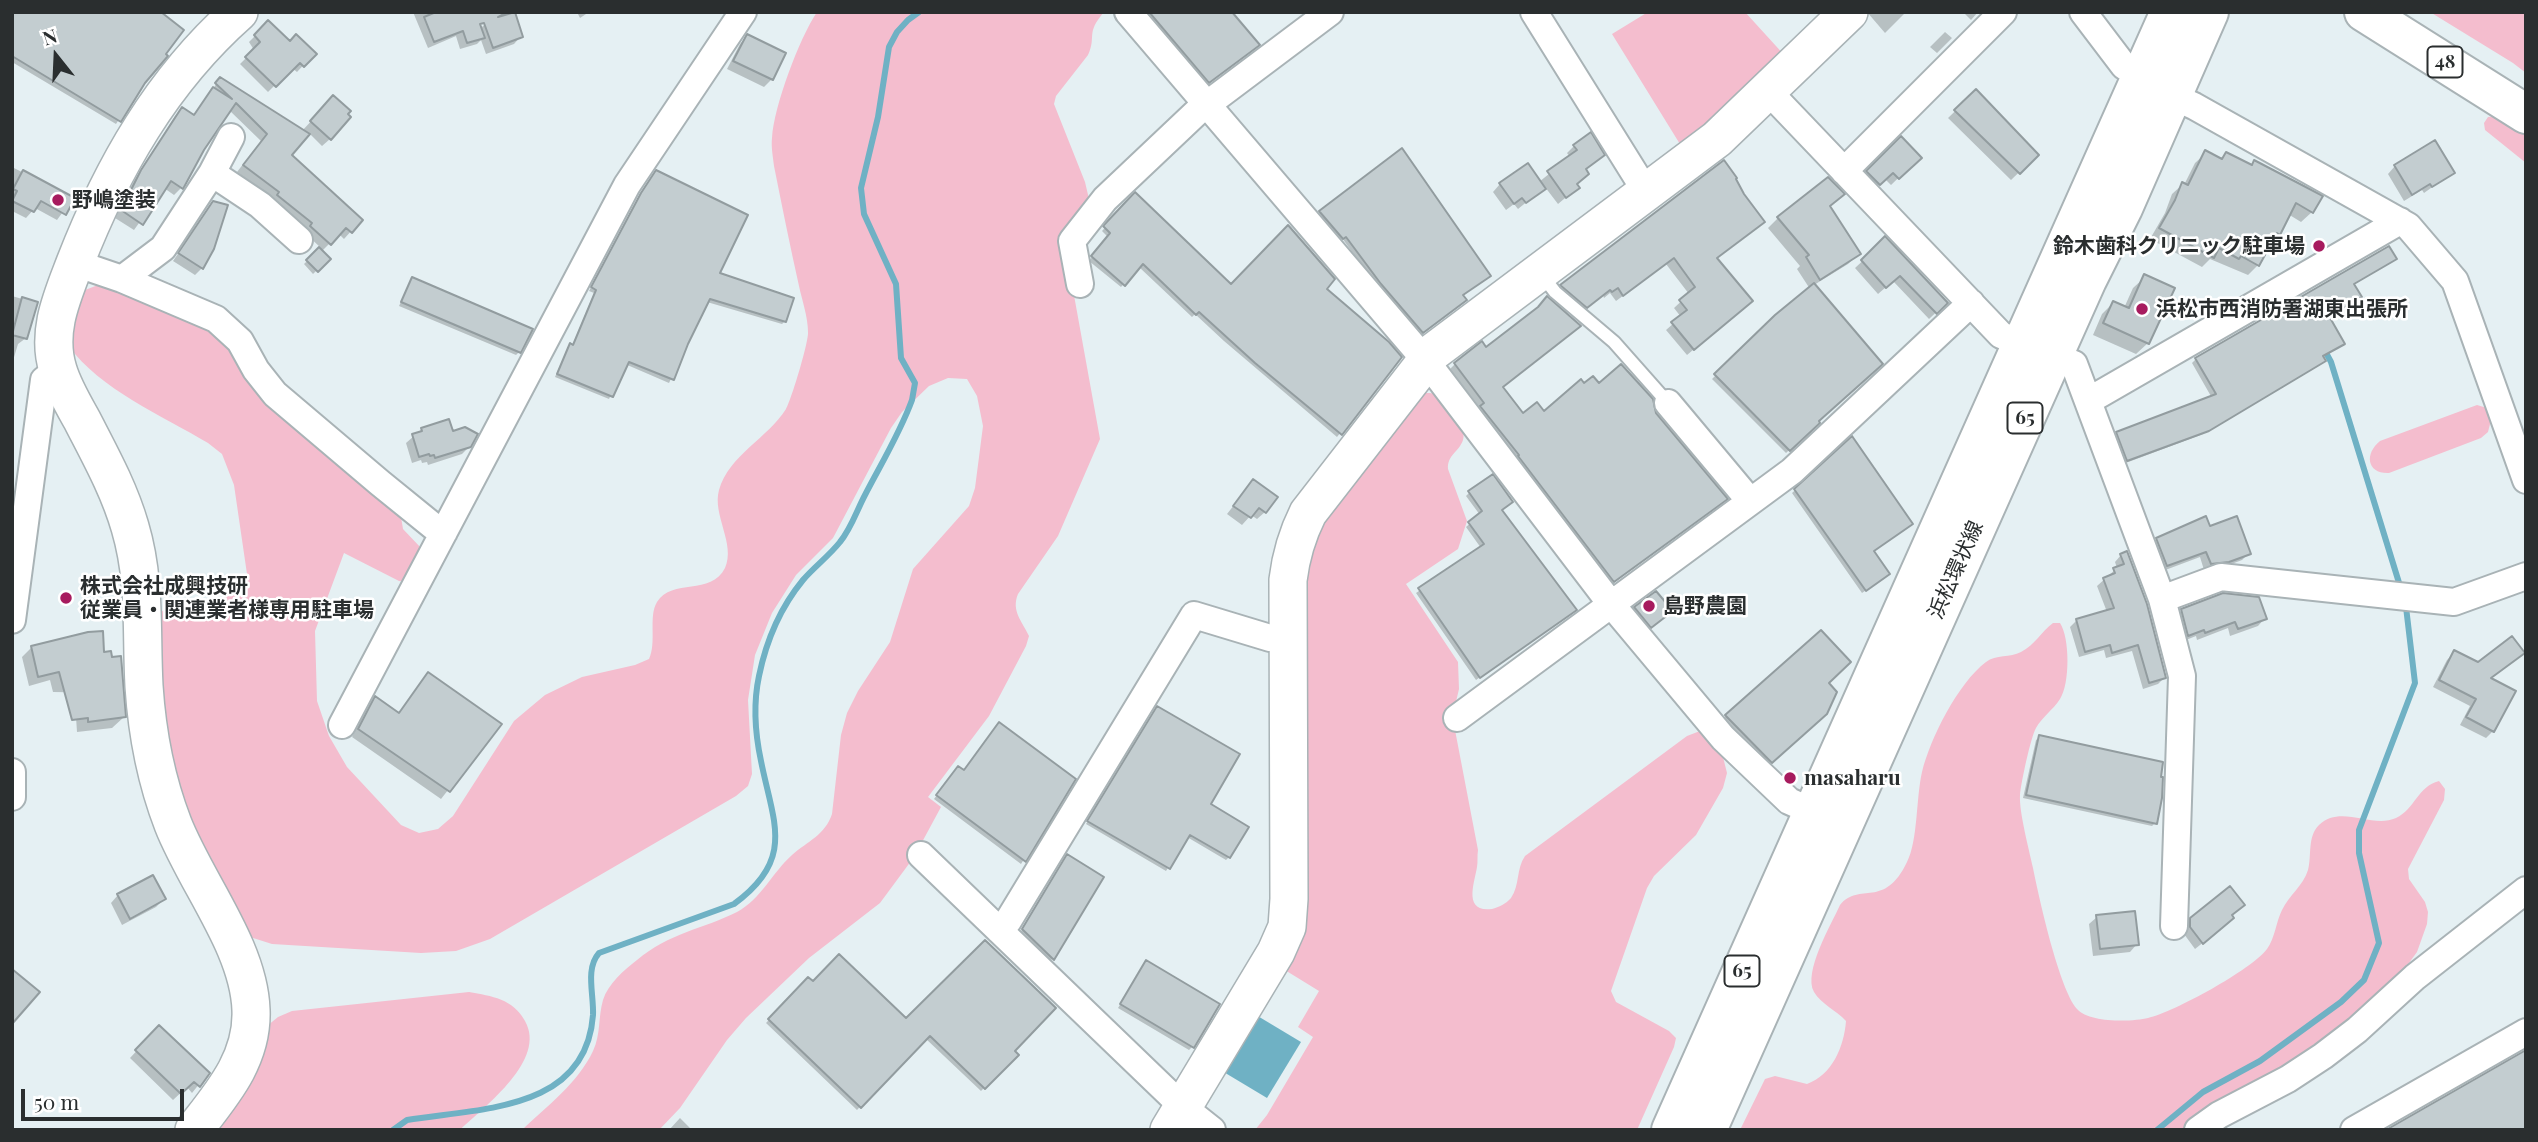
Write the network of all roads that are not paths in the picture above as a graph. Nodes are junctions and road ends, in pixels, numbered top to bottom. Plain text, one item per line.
1 (239, 12) edge
2 (743, 12) edge
3 (1128, 12) edge
4 (1330, 12) edge
5 (1534, 12) edge
6 (1849, 12) edge
7 (2003, 12) edge
8 (2083, 12) edge
9 (2170, 12) edge
10 (2209, 12) edge
11 (2364, 12) edge
12 (2142, 74) junction
13 (1767, 90) junction
14 (2172, 96) junction
15 (1207, 104) junction
16 (2526, 114) edge
17 (231, 137) dead end
18 (1844, 171) junction
19 (212, 173) junction
20 (1645, 190) junction
21 (2400, 221) junction
22 (299, 240) dead end
23 (75, 263) junction
24 (1539, 271) junction
25 (122, 279) junction
26 (1080, 284) dead end
27 (1971, 303) junction
28 (2038, 349) junction
29 (1426, 361) junction
30 (58, 369) junction
31 (2088, 401) junction
32 (1668, 403) joint
33 (2526, 480) edge
34 (1751, 501) junction
35 (444, 532) junction
36 (2526, 576) edge
37 (2162, 599) junction
38 (1611, 604) junction
39 (12, 621) edge
40 (1288, 638) junction
41 (1457, 718) dead end
42 (342, 725) dead end
43 (12, 772) edge
44 (12, 797) edge
45 (1828, 818) junction
46 (921, 855) dead end
47 (2526, 890) edge
48 (2174, 926) dead end
49 (999, 930) junction
50 (2526, 1032) edge
51 (1176, 1118) edge
52 (194, 1130) edge
53 (1212, 1130) edge
54 (1671, 1130) edge
55 (1707, 1130) edge
56 (2199, 1130) edge
57 (2354, 1130) edge

1 - 23 street
2 - 35 street
3 - 15 street
4 - 15 street
5 - 20 street
6 - 13 street
7 - 18 street
8 - 12 street
9 - 12 main road, 浜松環状線 / 65
10 - 14 main road, 浜松環状線 / 65
11 - 16 main road, 48
12 - 28 main road, 浜松環状線 / 65
13 - 18 street
13 - 20 street
14 - 21 street
14 - 28 main road, 浜松環状線 / 65
15 - 26 street
15 - 29 street
17 - 19 street
18 - 27 street
19 - 22 street
19 - 25 street
20 - 24 street
21 - 31 street
21 - 33 street
23 - 25 street
23 - 30 street
24 - 29 street
24 - 32 lane
25 - 35 street
27 - 28 street
27 - 34 street
28 - 31 street
28 - 45 main road, 浜松環状線 / 65
29 - 38 street
29 - 40 street
30 - 39 street
30 - 52 street
31 - 37 street
32 - 34 street
34 - 38 street
35 - 42 street
36 - 37 street
37 - 48 street
38 - 41 street
38 - 45 street
40 - 49 street
40 - 51 street
43 - 44 street
45 - 54 main road, 浜松環状線 / 65
45 - 55 main road, 浜松環状線 / 65
46 - 49 street
47 - 56 street
49 - 51 street
50 - 57 street
51 - 53 street

